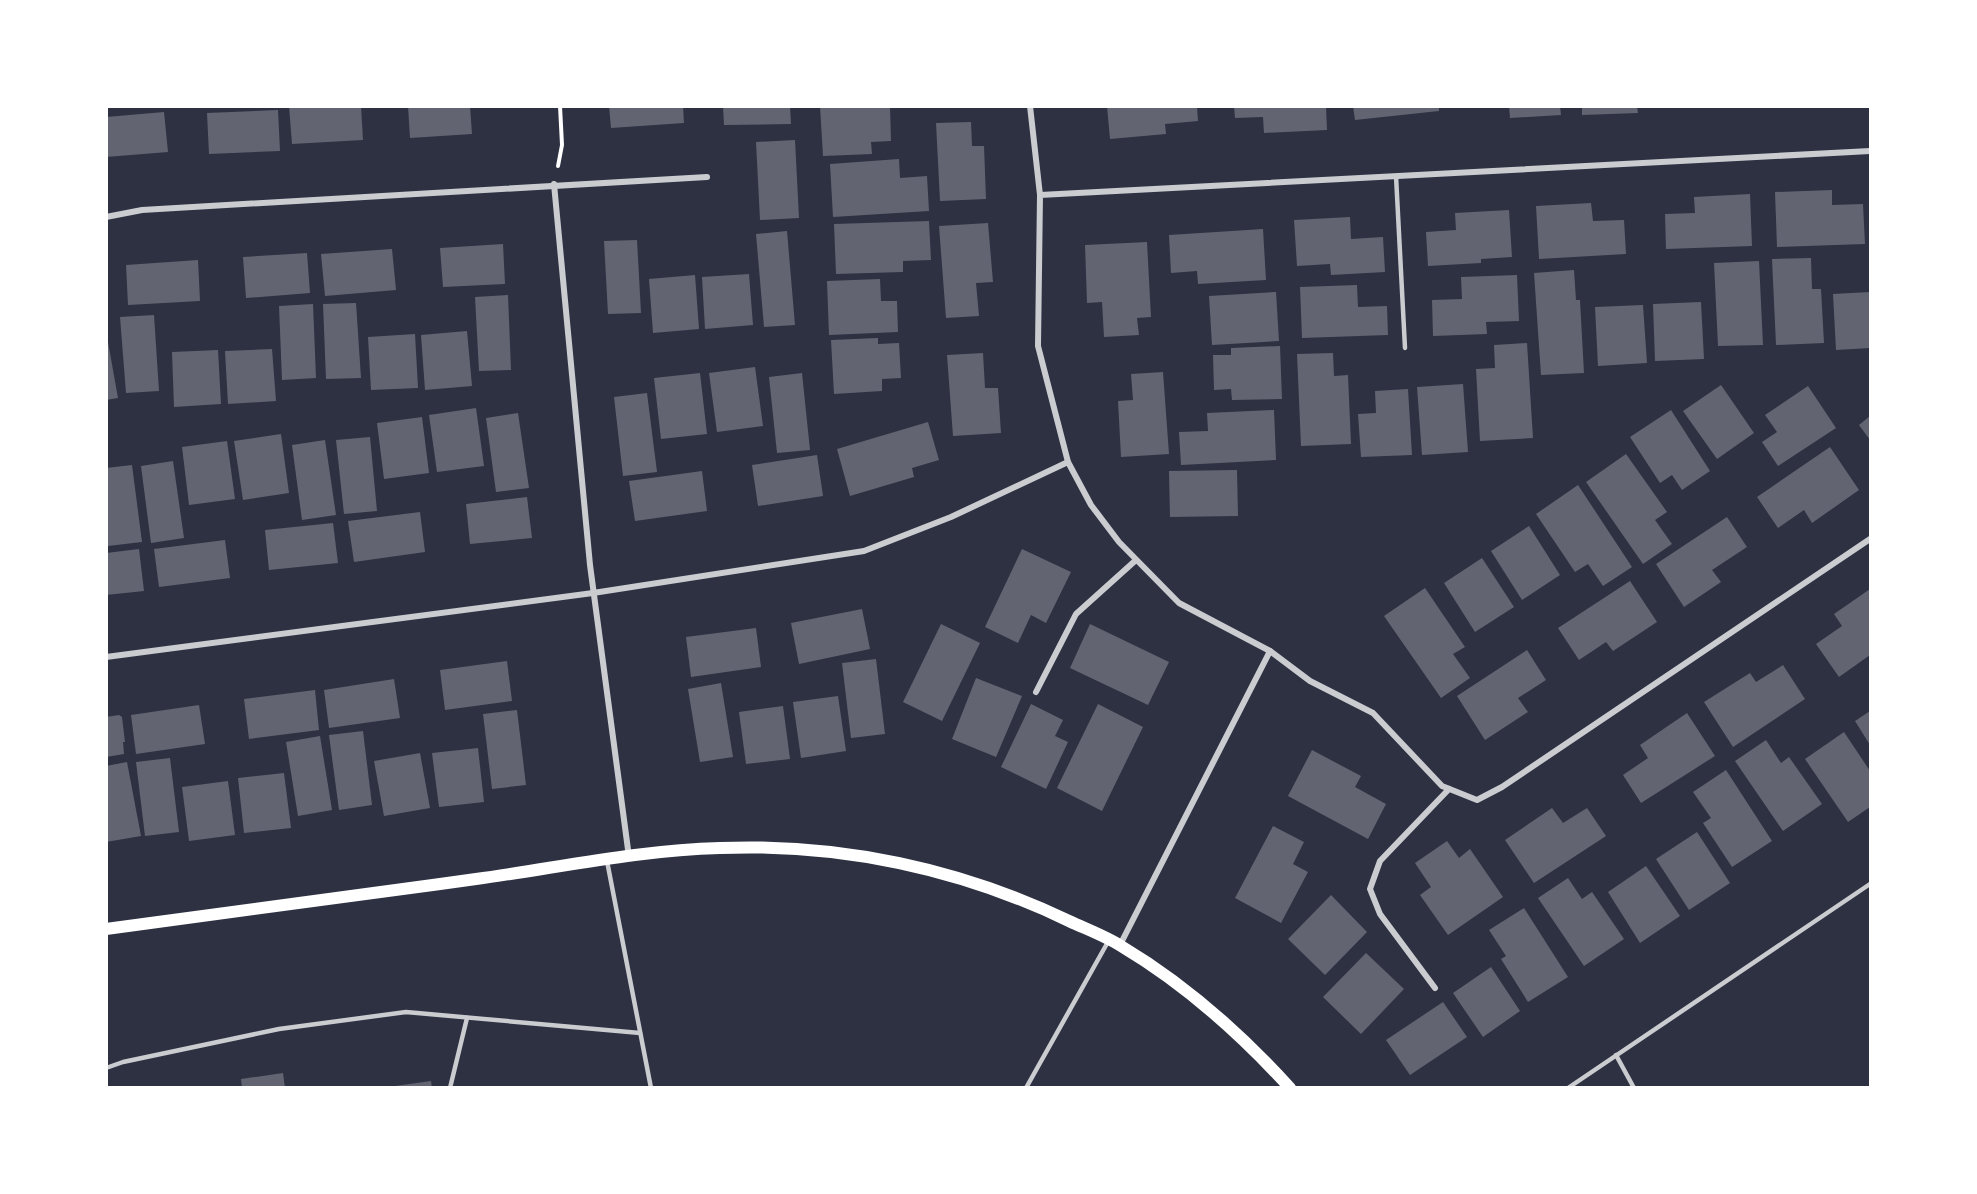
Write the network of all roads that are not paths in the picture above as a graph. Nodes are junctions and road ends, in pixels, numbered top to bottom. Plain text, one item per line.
1 (1030, 106) edge
2 (1870, 151) edge
3 (1396, 176) junction
4 (707, 177) dead end
5 (554, 184) junction
6 (1040, 195) junction
7 (106, 217) edge
8 (1405, 348) dead end
9 (1068, 462) junction
10 (1870, 539) edge
11 (1136, 560) junction
12 (593, 593) junction
13 (1270, 651) junction
14 (106, 657) edge
15 (1035, 692) dead end
16 (1449, 789) junction
17 (630, 857) junction
18 (607, 861) junction
19 (1870, 884) edge
20 (106, 929) edge
21 (1114, 943) junction
22 (1435, 988) dead end
23 (467, 1018) junction
24 (640, 1033) junction
25 (1616, 1055) junction
26 (106, 1068) edge
27 (450, 1088) edge
28 (651, 1088) edge
29 (1026, 1088) edge
30 (1290, 1088) edge
31 (1568, 1088) edge
32 (1635, 1088) edge

1 - 6 street
2 - 3 street
3 - 6 street
3 - 8 lane
4 - 5 street
5 - 7 street
5 - 12 street
6 - 9 street
9 - 11 street
9 - 12 street
10 - 16 street
11 - 13 street
11 - 15 street
12 - 14 street
12 - 17 street
13 - 16 street
13 - 21 street
16 - 22 street
17 - 18 main road
17 - 21 main road
18 - 20 main road
18 - 24 lane
19 - 25 lane
21 - 29 lane
21 - 30 main road
23 - 24 lane
23 - 26 lane
23 - 27 lane
24 - 28 lane
25 - 31 lane
25 - 32 lane

